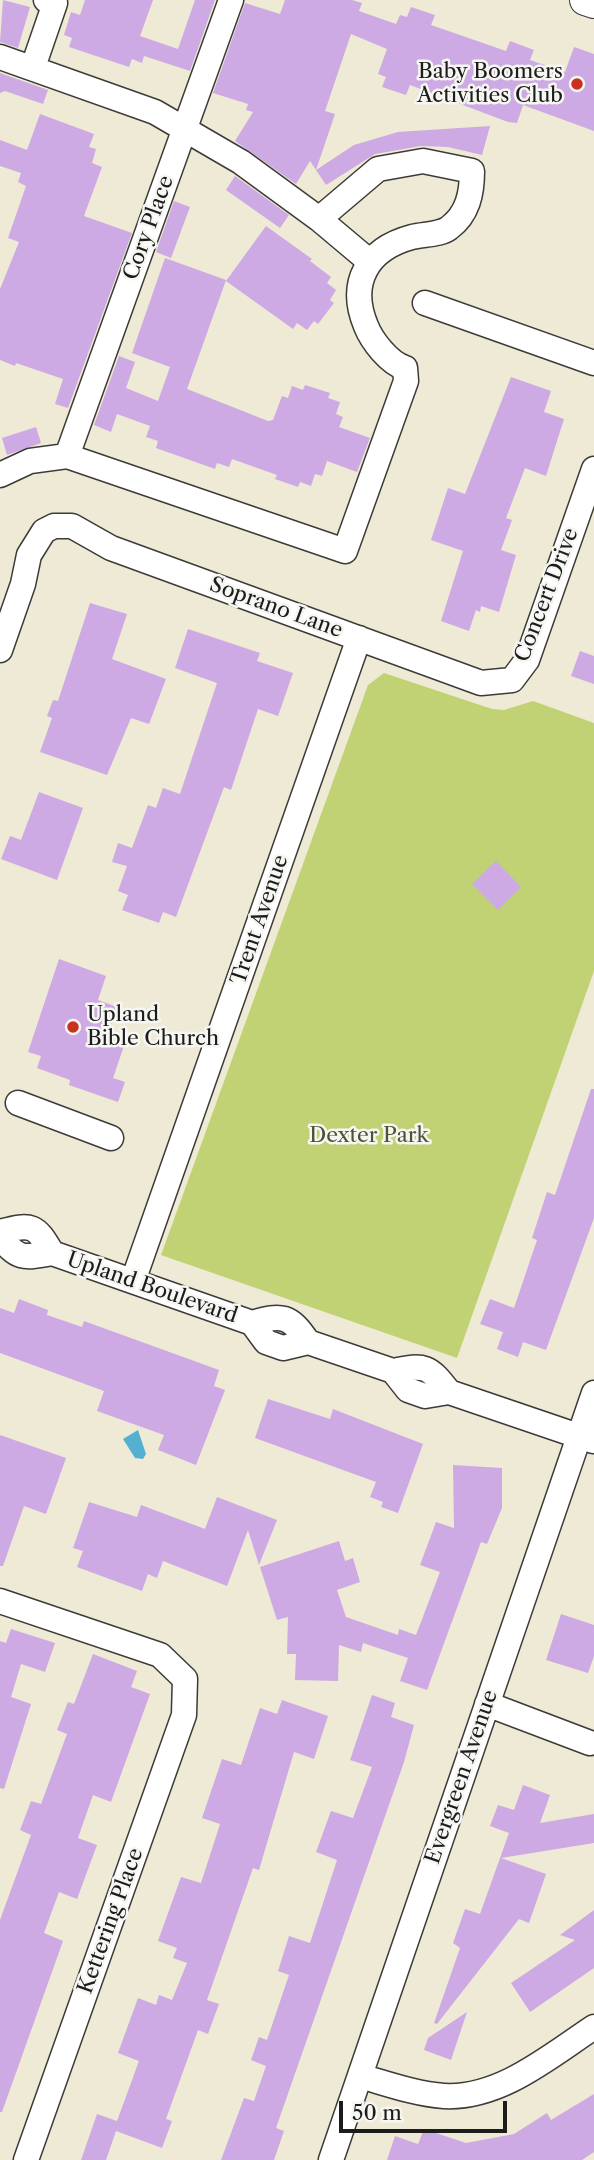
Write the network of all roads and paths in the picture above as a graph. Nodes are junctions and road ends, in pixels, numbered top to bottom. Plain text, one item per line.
1 (46, 0) edge
2 (231, 0) edge
3 (585, 0) edge
4 (594, 3) edge
5 (0, 57) edge
6 (33, 67) junction
7 (184, 130) junction
8 (319, 219) junction
9 (369, 261) junction
10 (425, 303) dead end
11 (594, 363) edge
12 (67, 456) junction
13 (594, 469) edge
14 (0, 475) edge
15 (359, 638) junction
16 (0, 650) edge
17 (512, 680) joint
18 (18, 1103) dead end
19 (111, 1138) dead end
20 (0, 1234) edge
21 (132, 1281) junction
22 (594, 1393) edge
23 (587, 1439) edge
24 (0, 1601) edge
25 (487, 1704) junction
26 (590, 1743) dead end
27 (594, 2027) edge
28 (360, 2076) junction
29 (26, 2160) edge
30 (331, 2160) edge

1 - 6 street
2 - 7 street, Cory Place
3 - 4 main road
5 - 6 street
6 - 7 street
7 - 8 street
7 - 12 street, Cory Place
8 - 9 street
8 - 9 street
9 - 12 street
10 - 11 street
12 - 14 street
13 - 17 street, Concert Drive
15 - 16 street, Soprano Lane
15 - 17 street, Soprano Lane
15 - 21 street, Trent Avenue
18 - 19 street
20 - 21 street, Upland Boulevard
21 - 23 street, Upland Boulevard
22 - 23 street, Evergreen Avenue
23 - 25 street, Evergreen Avenue
24 - 29 street, Kettering Place
25 - 26 street
25 - 28 street, Evergreen Avenue
27 - 28 street
28 - 30 street, Evergreen Avenue

